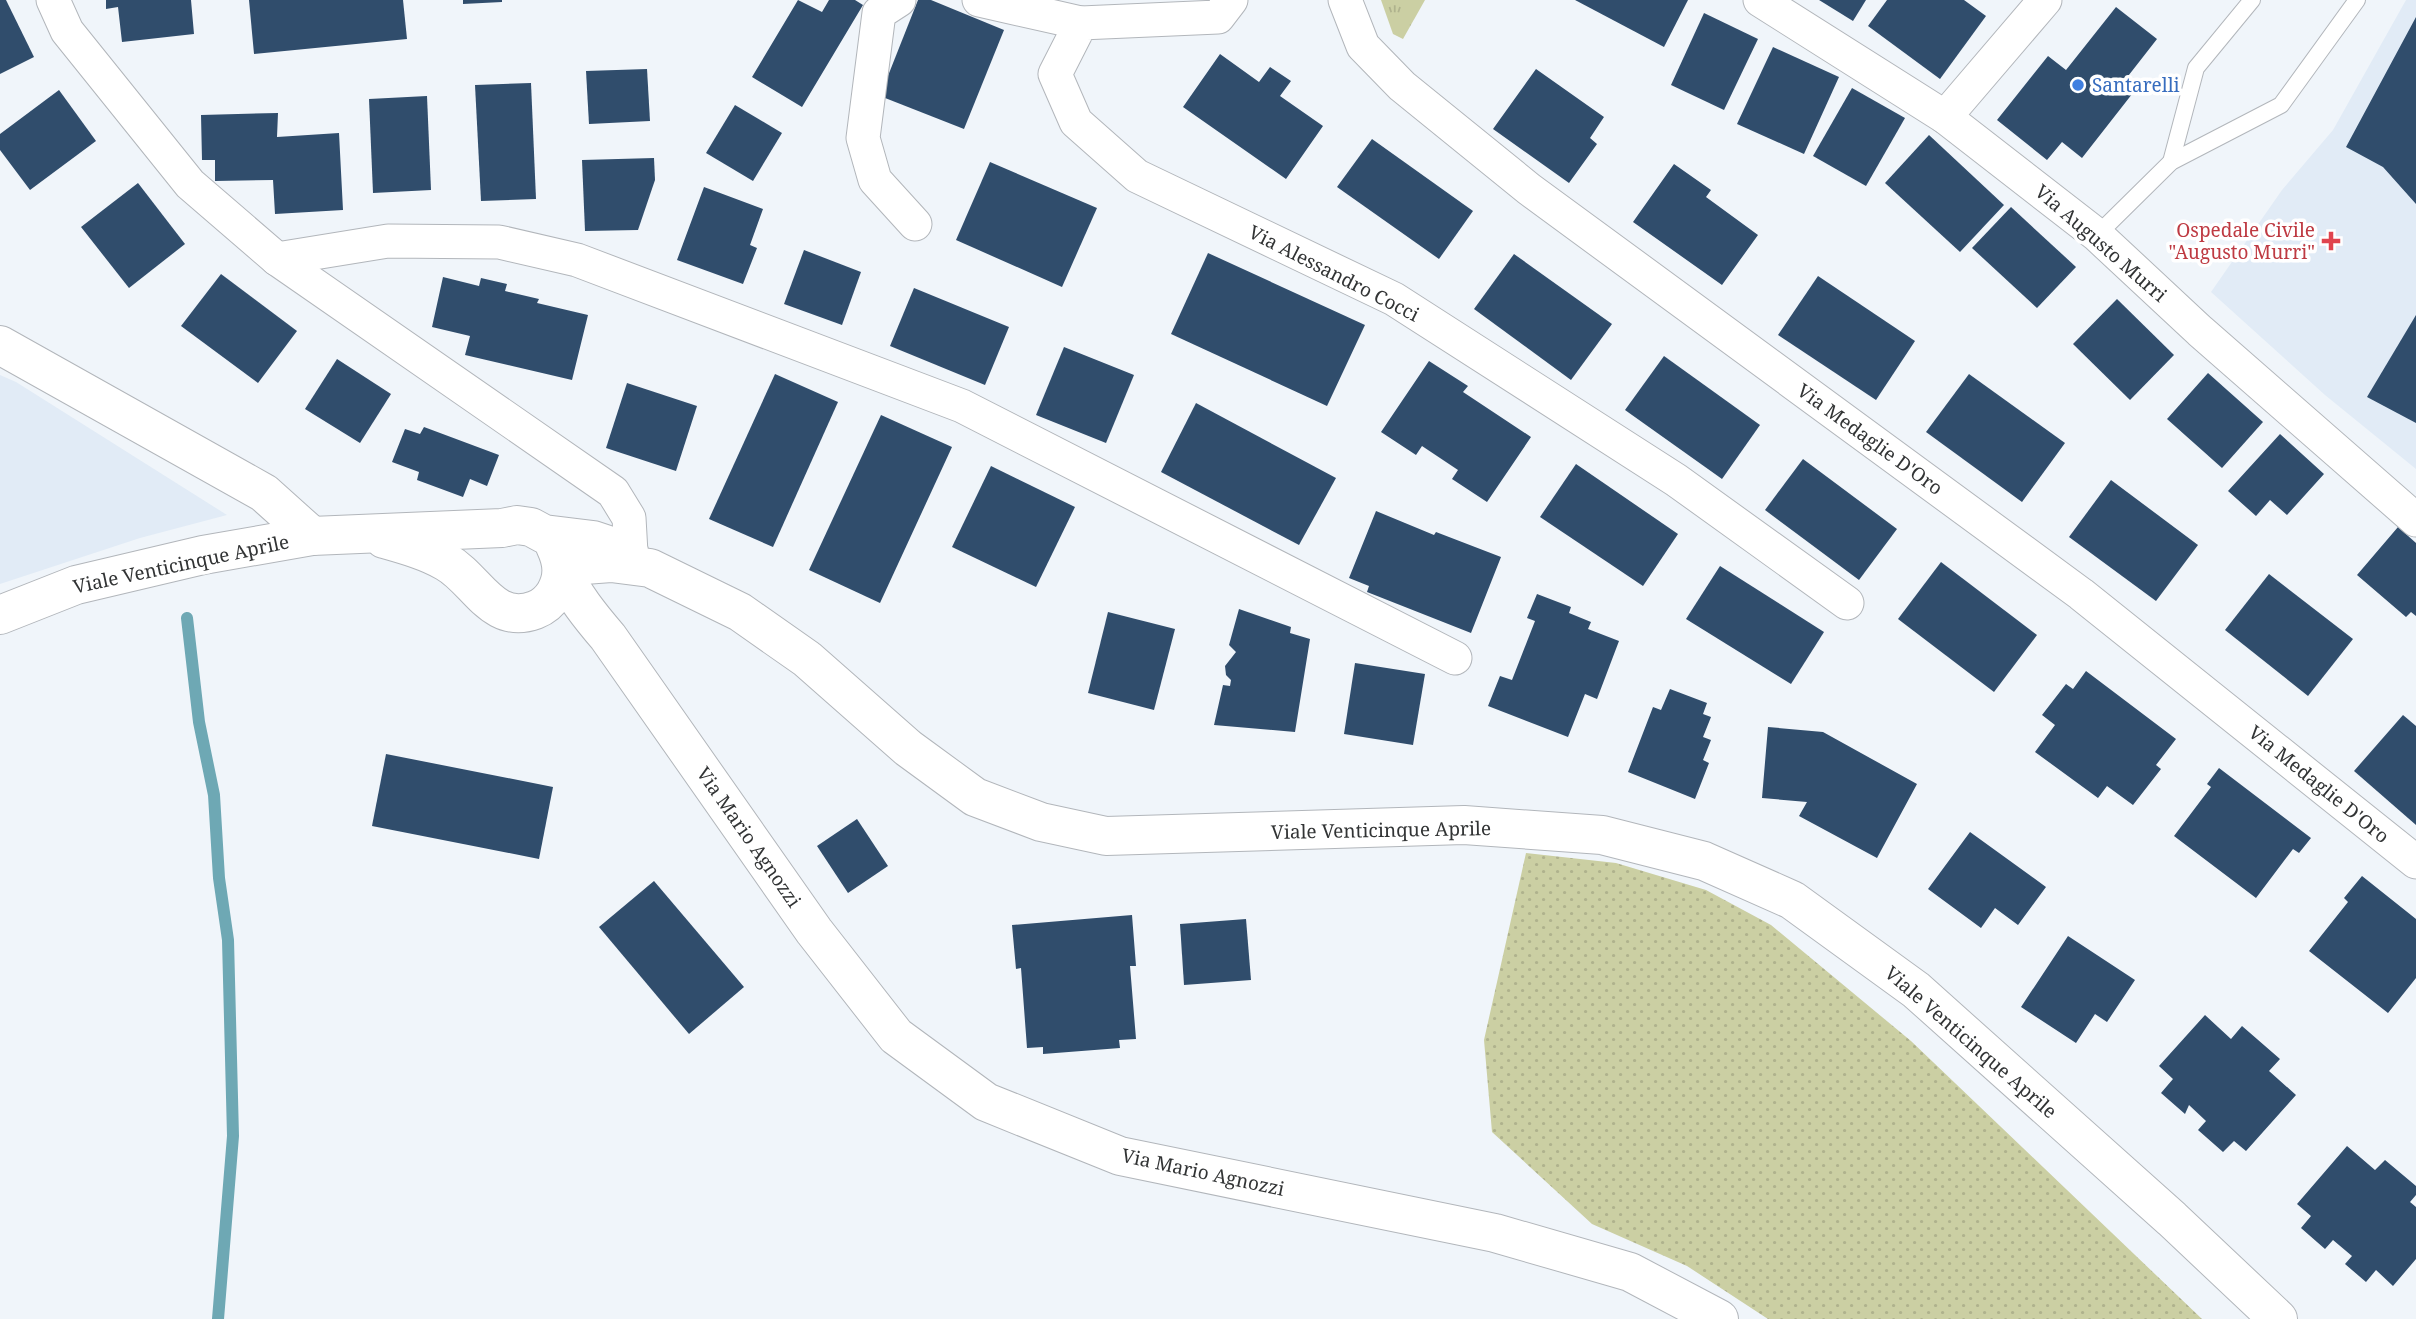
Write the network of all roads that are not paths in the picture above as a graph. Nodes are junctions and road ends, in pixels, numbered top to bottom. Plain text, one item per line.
1 (53, 0) edge
2 (899, 0) edge
3 (979, 0) edge
4 (1231, 0) edge
5 (1345, 0) edge
6 (1760, 0) edge
7 (2045, 0) edge
8 (2252, 0) edge
9 (2357, 0) edge
10 (1081, 23) junction
11 (1945, 117) junction
12 (2171, 162) junction
13 (915, 223) dead end
14 (2096, 235) junction
15 (276, 259) junction
16 (1, 344) edge
17 (2416, 520) edge
18 (502, 528) junction
19 (365, 534) junction
20 (544, 534) junction
21 (312, 536) junction
22 (641, 560) junction
23 (562, 571) junction
24 (478, 590) junction
25 (1847, 603) dead end
26 (528, 612) junction
27 (0, 615) edge
28 (608, 637) junction
29 (1455, 658) dead end
30 (2416, 862) edge
31 (1719, 1319) edge
32 (2278, 1319) edge

1 - 15 street
2 - 13 street
3 - 10 street
4 - 10 street
5 - 30 street, Via Medaglie D'Oro
6 - 11 street, Via Augusto Murri
7 - 11 street
8 - 12 lane
9 - 12 lane
10 - 25 street, Via Alessandro Cocci
11 - 14 street, Via Augusto Murri
12 - 14 lane
14 - 17 street, Via Augusto Murri
15 - 22 street
15 - 29 street
16 - 21 main road
18 - 19 main road, Viale Venticinque Aprile
18 - 20 main road, Viale Venticinque Aprile
18 - 24 main road
19 - 21 main road, Viale Venticinque Aprile
19 - 24 main road, Viale Venticinque Aprile
20 - 22 main road, Viale Venticinque Aprile
20 - 23 main road
21 - 27 main road, Viale Venticinque Aprile
22 - 23 main road, Viale Venticinque Aprile
22 - 32 main road, Viale Venticinque Aprile
23 - 26 main road
23 - 28 main road, Via Mario Agnozzi
24 - 26 main road, Viale Venticinque Aprile
26 - 28 main road, Via Mario Agnozzi
28 - 31 main road, Via Mario Agnozzi

